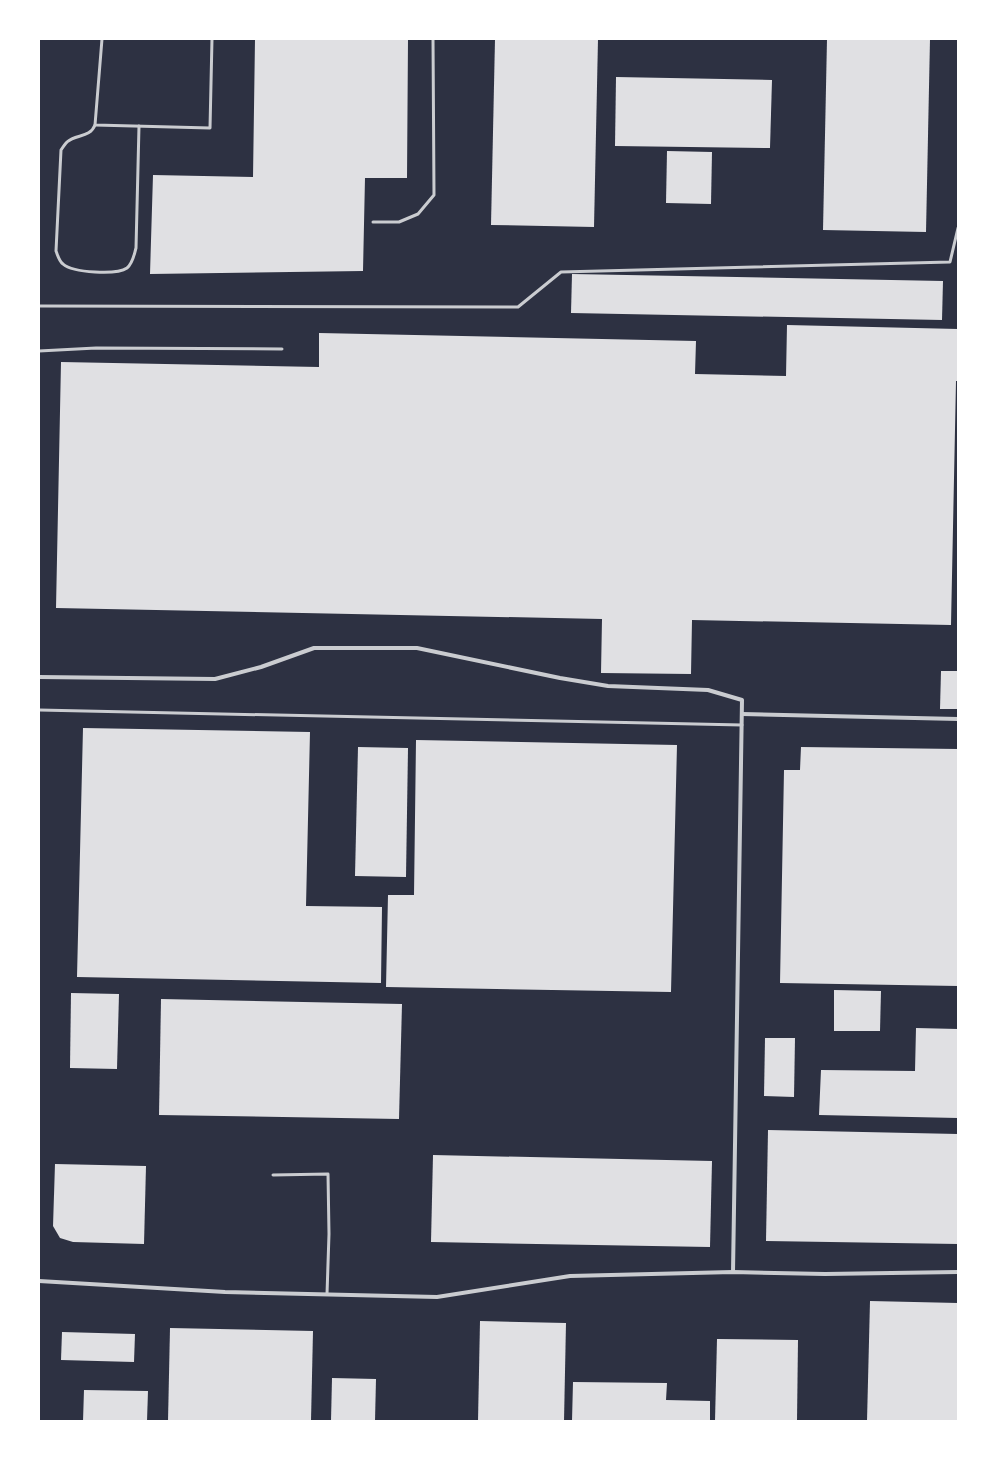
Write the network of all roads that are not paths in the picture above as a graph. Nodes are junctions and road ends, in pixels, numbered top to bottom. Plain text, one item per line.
1 (102, 39) edge
2 (212, 39) edge
3 (433, 39) edge
4 (95, 125) junction
5 (139, 126) junction
6 (373, 222) dead end
7 (958, 228) edge
8 (39, 306) edge
9 (282, 349) dead end
10 (39, 350) edge
11 (39, 677) edge
12 (39, 710) edge
13 (742, 714) junction
14 (958, 719) edge
15 (742, 725) junction
16 (273, 1175) dead end
17 (733, 1272) junction
18 (958, 1272) edge
19 (39, 1281) edge
20 (327, 1294) junction

1 - 4 lane
2 - 5 lane
3 - 6 lane
4 - 5 lane
4 - 5 lane
7 - 8 lane
9 - 10 lane
11 - 13 street
12 - 15 lane
13 - 14 street
13 - 15 street
15 - 17 street
16 - 20 lane
17 - 18 street
17 - 20 street
19 - 20 street

